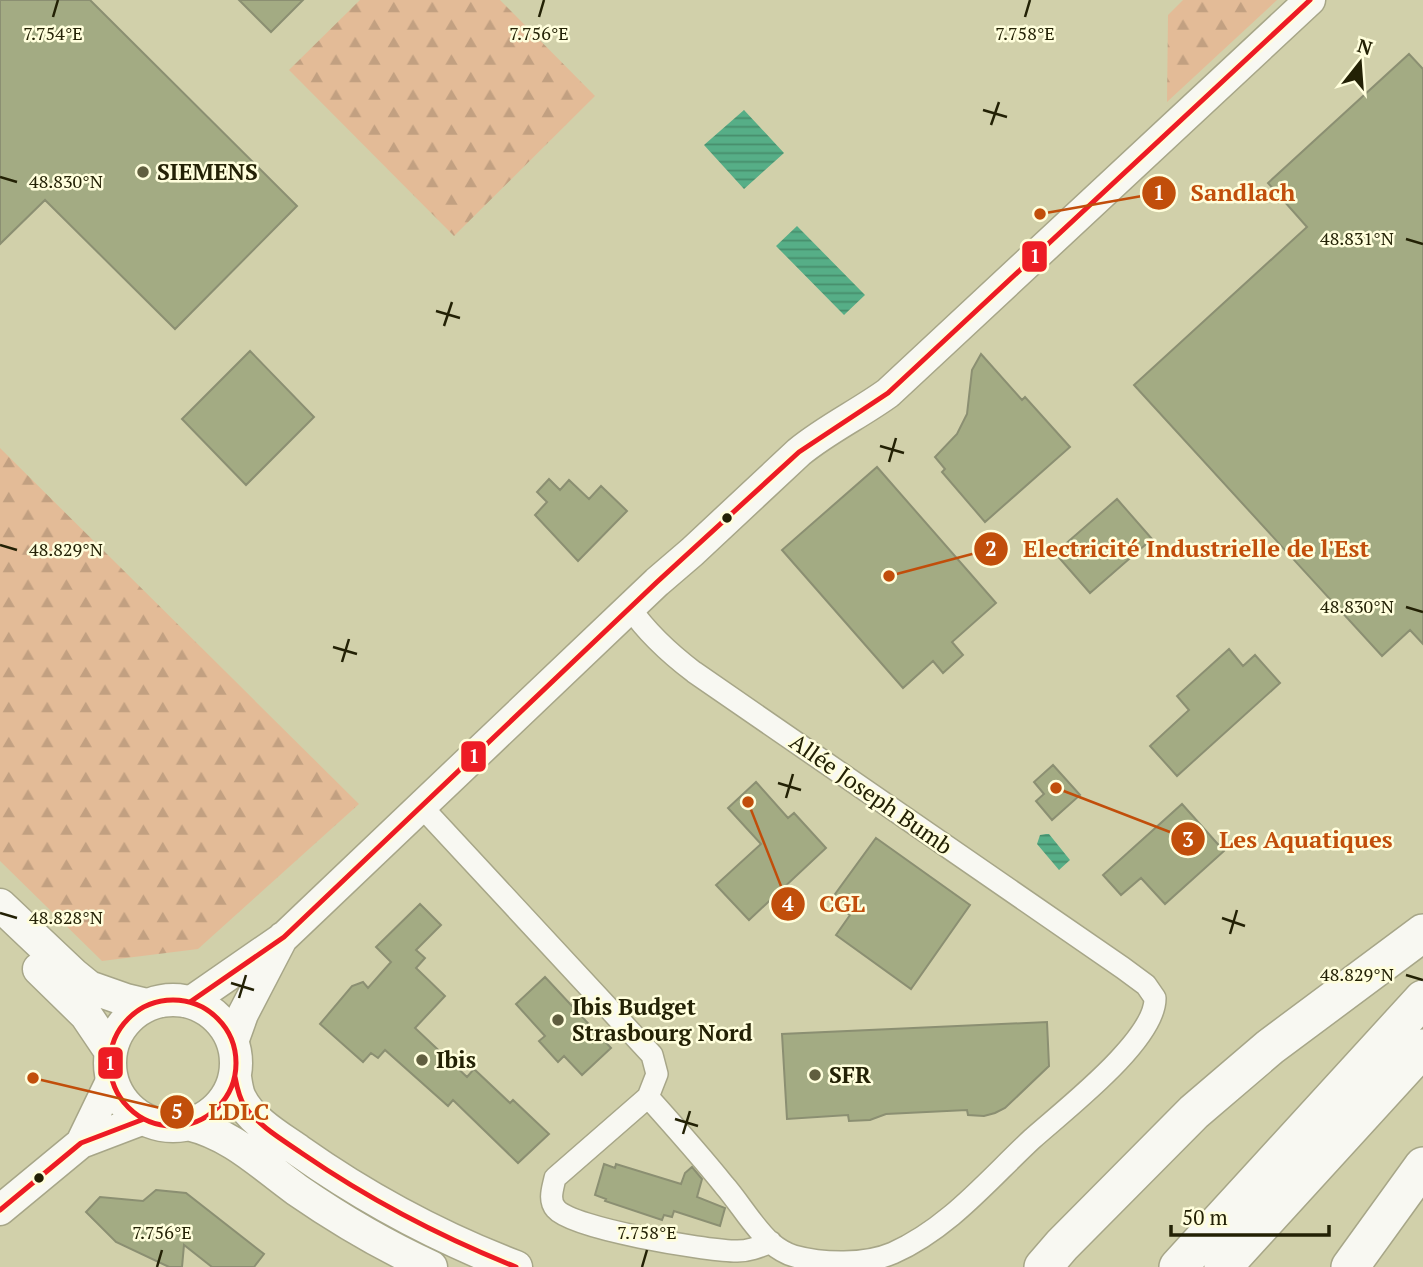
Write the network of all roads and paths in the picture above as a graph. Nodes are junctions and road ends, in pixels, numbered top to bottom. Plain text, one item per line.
1 (1310, 0) edge
2 (630, 608) junction
3 (421, 806) junction
4 (0, 905) edge
5 (0, 932) edge
6 (1423, 933) edge
7 (284, 937) junction
8 (1423, 999) edge
9 (190, 1002) junction
10 (147, 1005) junction
11 (233, 1042) junction
12 (1423, 1048) edge
13 (111, 1065) junction
14 (235, 1077) junction
15 (648, 1097) junction
16 (144, 1119) junction
17 (188, 1124) junction
18 (81, 1143) junction
19 (1423, 1166) edge
20 (0, 1210) edge
21 (771, 1242) junction
22 (431, 1267) edge
23 (516, 1267) edge
24 (1043, 1267) edge
25 (1178, 1267) edge
26 (1223, 1267) edge
27 (1350, 1267) edge

1 - 2 street
2 - 3 street
2 - 21 street, Allée Joseph Bumb
3 - 7 street
3 - 15 street
4 - 10 main road
5 - 13 main road
6 - 24 highway
7 - 9 street
7 - 11 street
8 - 25 highway
9 - 10 main road
9 - 11 main road
10 - 13 main road
11 - 14 main road
12 - 26 highway
13 - 16 main road
13 - 18 street
14 - 17 main road
14 - 23 main road
15 - 21 street
15 - 21 street
16 - 17 main road
16 - 18 street
17 - 22 main road
18 - 20 street
19 - 27 highway

